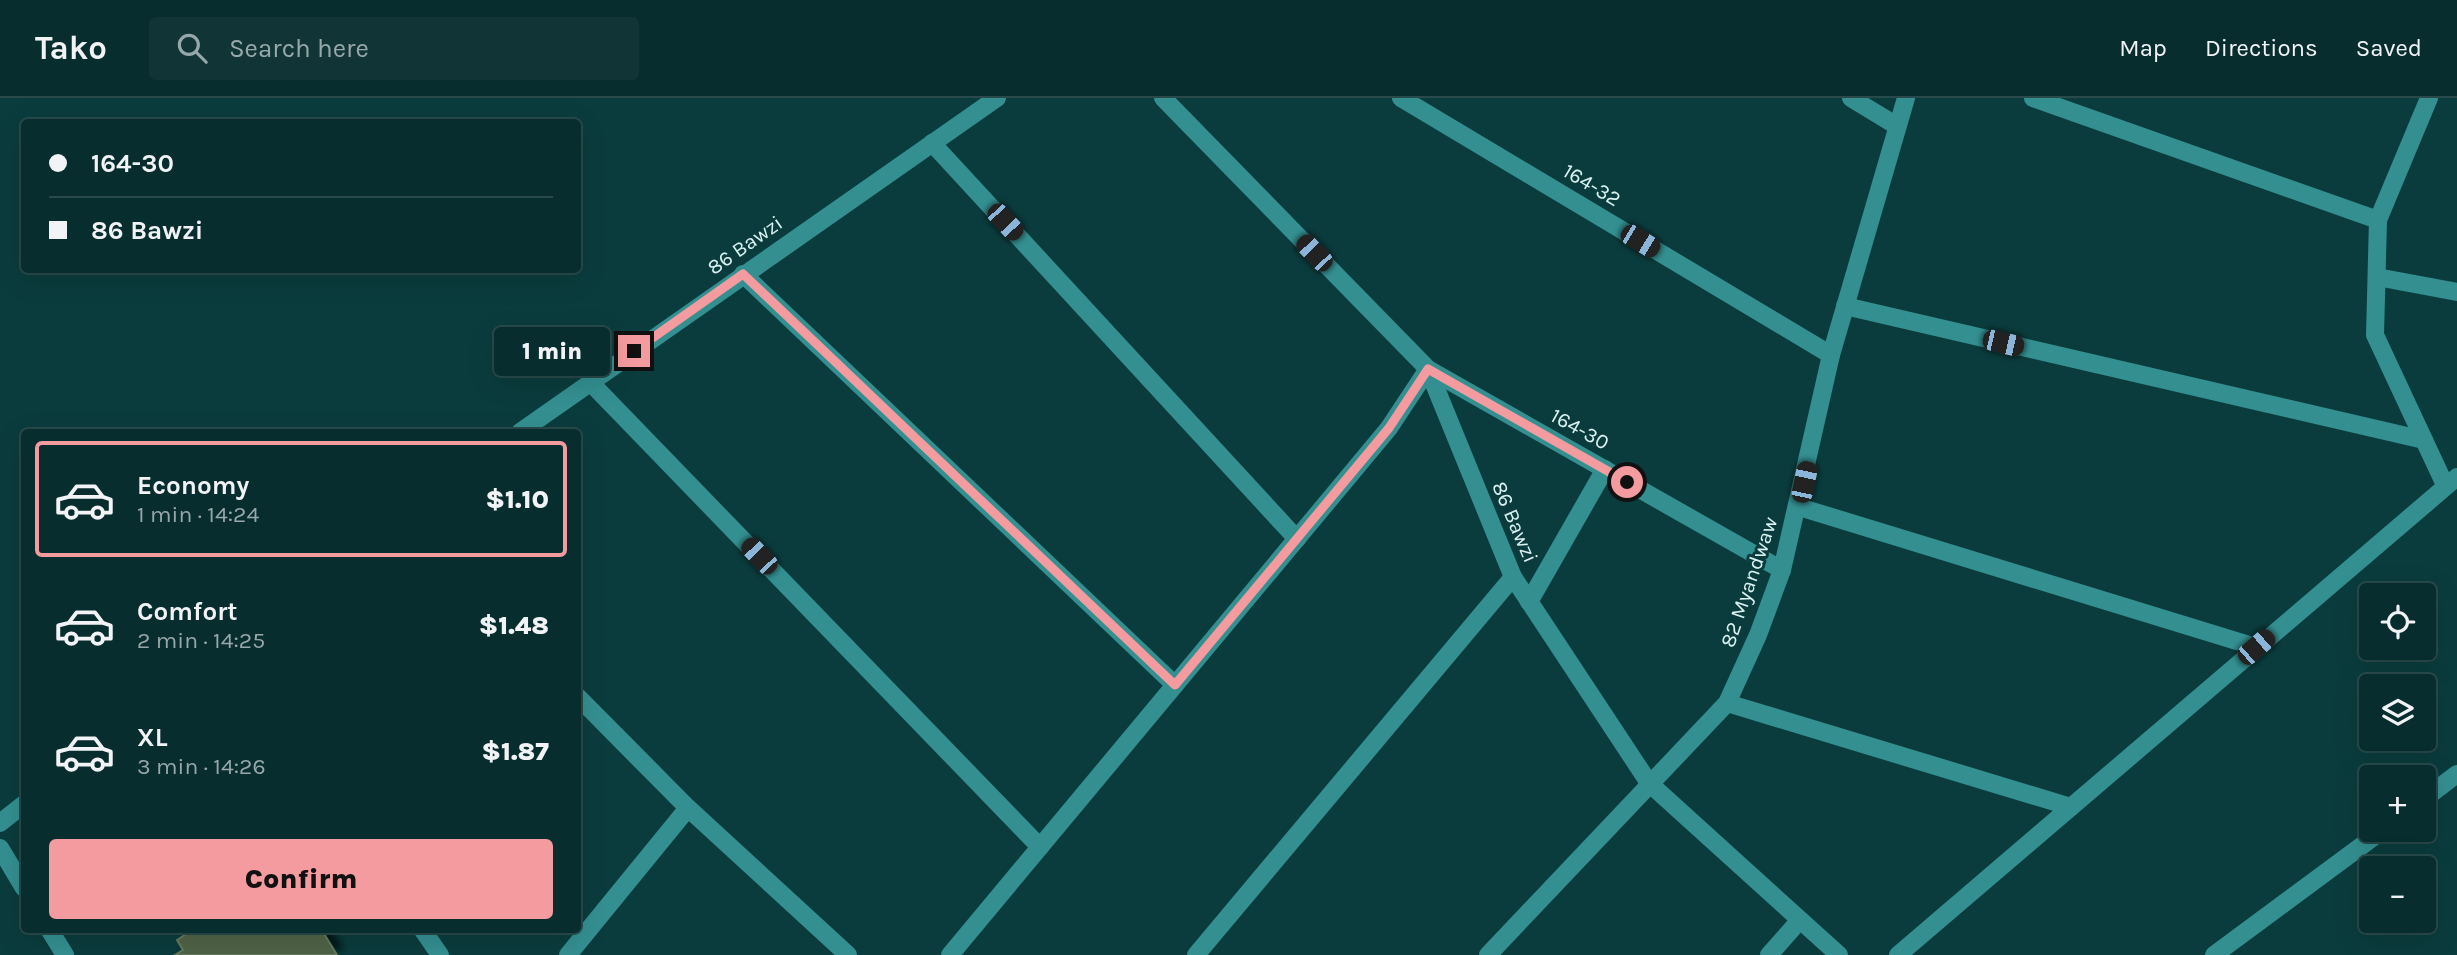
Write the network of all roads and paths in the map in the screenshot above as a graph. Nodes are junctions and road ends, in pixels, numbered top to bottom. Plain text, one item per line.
1 (998, 98) edge
2 (1163, 98) edge
3 (1401, 98) edge
4 (1851, 98) edge
5 (1906, 98) edge
6 (2033, 98) edge
7 (2429, 98) edge
8 (1897, 126) junction
9 (932, 143) junction
10 (2378, 220) junction
11 (743, 274) junction
12 (2377, 277) junction
13 (2457, 292) edge
14 (1845, 306) junction
15 (1831, 355) junction
16 (1428, 369) junction
17 (590, 382) junction
18 (524, 429) edge
19 (2424, 440) junction
20 (1605, 469) junction
21 (2451, 481) edge
22 (1799, 508) junction
23 (1297, 539) junction
24 (1782, 570) junction
25 (1513, 577) junction
26 (1529, 602) junction
27 (2256, 647) junction
28 (1175, 685) junction
29 (581, 699) edge
30 (1727, 703) junction
31 (2457, 774) edge
32 (1649, 783) junction
33 (2436, 790) edge
34 (21, 806) edge
35 (2071, 807) junction
36 (688, 808) junction
37 (0, 822) edge
38 (2367, 842) edge
39 (1041, 847) junction
40 (0, 848) edge
41 (21, 883) edge
42 (1799, 921) junction
43 (51, 933) edge
44 (425, 933) edge
45 (65, 955) edge
46 (440, 955) edge
47 (568, 955) edge
48 (848, 955) edge
49 (950, 955) edge
50 (1196, 955) edge
51 (1488, 955) edge
52 (1769, 955) edge
53 (1839, 955) edge
54 (1898, 955) edge
55 (2214, 955) edge

1 - 9 street, 86 Bawzi
2 - 16 street, 86 Bawzi
3 - 15 street, 164-32
4 - 8 street
5 - 8 street, 82 Myandwaw
6 - 10 street
7 - 10 street
8 - 14 street, 82 Myandwaw
9 - 11 street, 86 Bawzi
9 - 23 street
10 - 12 street
11 - 17 street, 86 Bawzi
11 - 28 street
12 - 13 street
12 - 19 street
14 - 15 street, 82 Myandwaw
14 - 19 street
15 - 22 street, 82 Myandwaw
16 - 20 street, 164-30
16 - 23 street
16 - 25 street, 86 Bawzi
17 - 18 street, 86 Bawzi
17 - 39 street
19 - 21 street
20 - 24 street, 164-30
20 - 26 street
21 - 27 street
22 - 24 street, 82 Myandwaw
22 - 27 street
23 - 28 street
24 - 30 street, 82 Myandwaw
25 - 26 street, 86 Bawzi
25 - 50 street
26 - 32 street, 86 Bawzi
27 - 35 street
28 - 39 street
29 - 36 street
30 - 32 street, 82 Myandwaw
30 - 35 street
31 - 33 street
32 - 42 street, 86 Bawzi
32 - 51 street, 82 Myandwaw
34 - 37 street
35 - 54 street
36 - 47 street
36 - 48 street
38 - 55 street
39 - 49 street
40 - 41 street
42 - 52 street
42 - 53 street, 86 Bawzi
43 - 45 street
44 - 46 street

